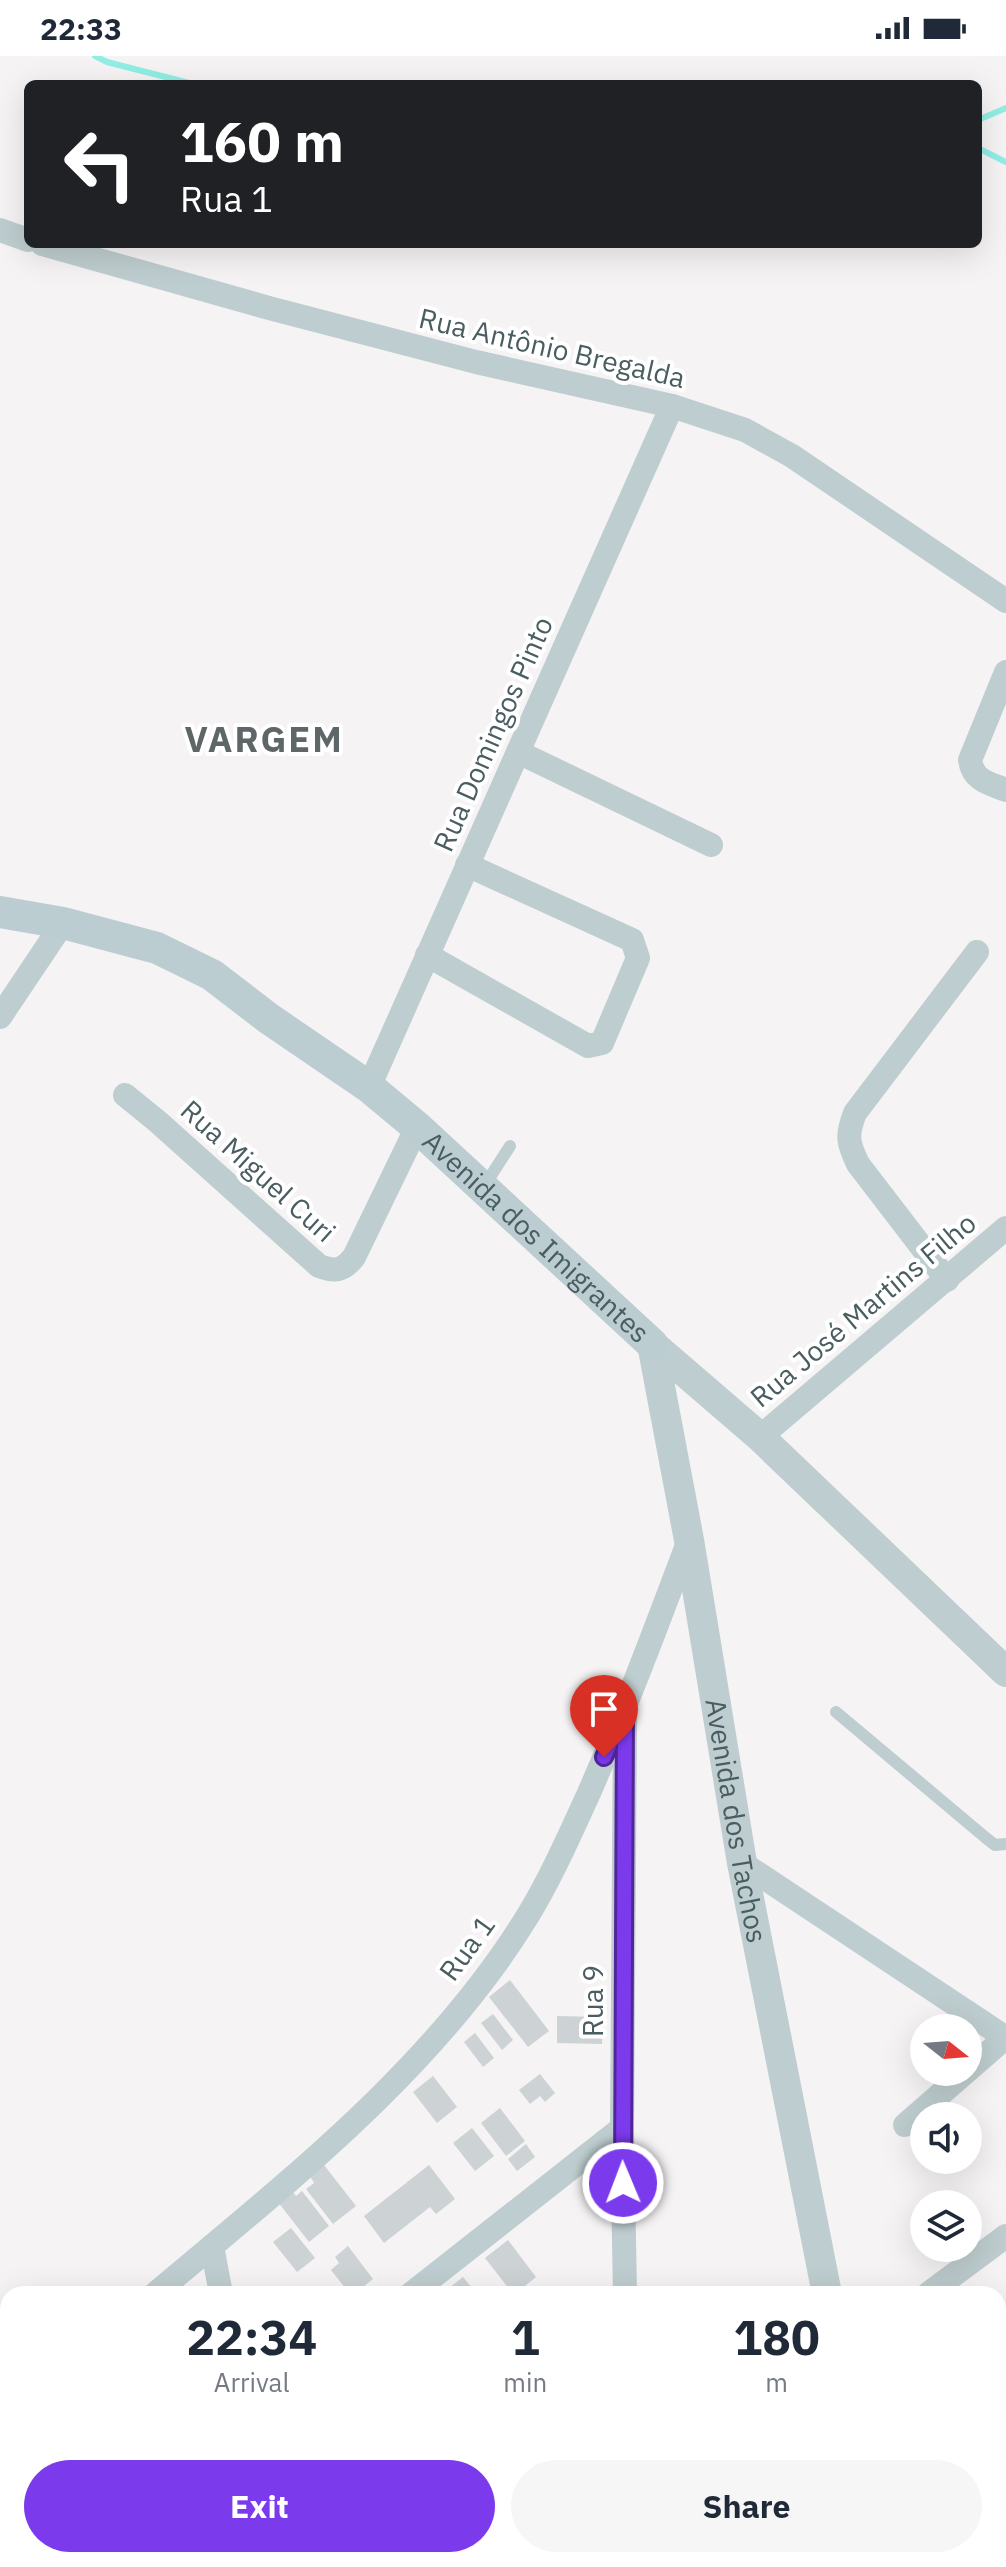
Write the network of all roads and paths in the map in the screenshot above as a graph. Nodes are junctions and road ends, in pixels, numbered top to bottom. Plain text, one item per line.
1 (0, 230) edge
2 (24, 239) edge
3 (56, 248) edge
4 (672, 406) junction
5 (1006, 601) edge
6 (1006, 672) edge
7 (518, 752) junction
8 (1006, 790) edge
9 (711, 845) dead end
10 (467, 865) junction
11 (0, 912) edge
12 (63, 923) junction
13 (977, 952) dead end
14 (427, 955) junction
15 (0, 1017) edge
16 (369, 1087) junction
17 (125, 1095) dead end
18 (417, 1127) junction
19 (510, 1146) dead end
20 (483, 1188) junction
21 (1006, 1228) edge
22 (947, 1280) junction
23 (652, 1344) junction
24 (760, 1437) junction
25 (689, 1540) junction
26 (1006, 1672) edge
27 (625, 1709) junction
28 (836, 1712) dead end
29 (1006, 1844) edge
30 (742, 1863) junction
31 (1006, 2037) edge
32 (905, 2125) dead end
33 (622, 2128) junction
34 (1006, 2236) edge
35 (212, 2246) junction
36 (164, 2286) edge
37 (220, 2286) edge
38 (421, 2286) edge
39 (625, 2286) edge
40 (825, 2286) edge
41 (939, 2286) edge

1 - 2 street
3 - 4 street, Rua Antônio Bregalda
4 - 5 street, Rua Antônio Bregalda
4 - 7 street, Rua Domingos Pinto
6 - 8 street
7 - 9 street
7 - 10 street, Rua Domingos Pinto
10 - 14 street, Rua Domingos Pinto
10 - 14 street
11 - 12 main road, Avenida dos Imigrantes
12 - 15 street
12 - 16 main road, Avenida dos Imigrantes
13 - 22 street
14 - 16 street, Rua Domingos Pinto
16 - 18 main road, Avenida dos Imigrantes
17 - 18 street, Rua Miguel Curi
18 - 20 main road, Avenida dos Imigrantes
19 - 20 lane
20 - 23 main road, Avenida dos Imigrantes
21 - 22 street, Rua José Martins Filho
22 - 24 street, Rua José Martins Filho
23 - 24 street, Avenida dos Imigrantes
23 - 25 street, Avenida dos Tachos
24 - 26 street, Avenida dos Imigrantes
25 - 27 street, Rua 1
25 - 30 street, Avenida dos Tachos
27 - 33 street, Rua 9
27 - 35 street, Rua 1
28 - 29 lane
30 - 31 street
30 - 40 street, Avenida dos Tachos
31 - 32 street
33 - 38 street
33 - 39 street, Rua 9
34 - 41 street
35 - 36 street, Rua 1
35 - 37 street

